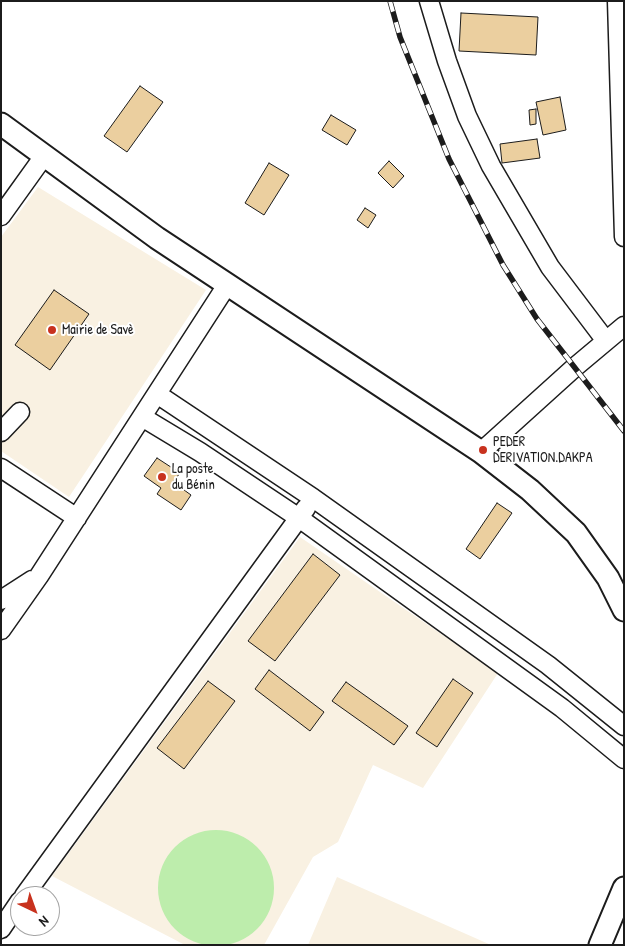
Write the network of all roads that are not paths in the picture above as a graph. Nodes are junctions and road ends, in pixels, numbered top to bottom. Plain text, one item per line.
1 (429, 1) edge
2 (617, 1) edge
3 (1, 124) edge
4 (44, 156) junction
5 (1, 216) edge
6 (624, 237) edge
7 (227, 285) junction
8 (624, 326) edge
9 (606, 341) junction
10 (157, 394) junction
11 (20, 412) dead end
12 (142, 417) junction
13 (1, 432) edge
14 (481, 452) junction
15 (1, 468) edge
16 (313, 498) junction
17 (77, 518) junction
18 (299, 518) junction
19 (39, 576) junction
20 (1, 600) edge
21 (624, 610) edge
22 (1, 630) edge
23 (624, 726) edge
24 (624, 759) edge
25 (31, 886) edge
26 (624, 888) edge
27 (10, 916) edge
28 (1, 929) edge
29 (600, 945) edge

1 - 9 street
2 - 6 street
3 - 4 main road
4 - 5 street
4 - 7 main road
7 - 10 street
7 - 14 main road
8 - 9 street
9 - 14 street
10 - 12 street
10 - 16 street
11 - 13 street
12 - 17 street
12 - 18 street
14 - 21 main road
15 - 17 street
16 - 18 street
16 - 23 street
17 - 19 street
18 - 24 street
18 - 25 street
19 - 20 street
19 - 22 street
26 - 29 main road
27 - 28 street

